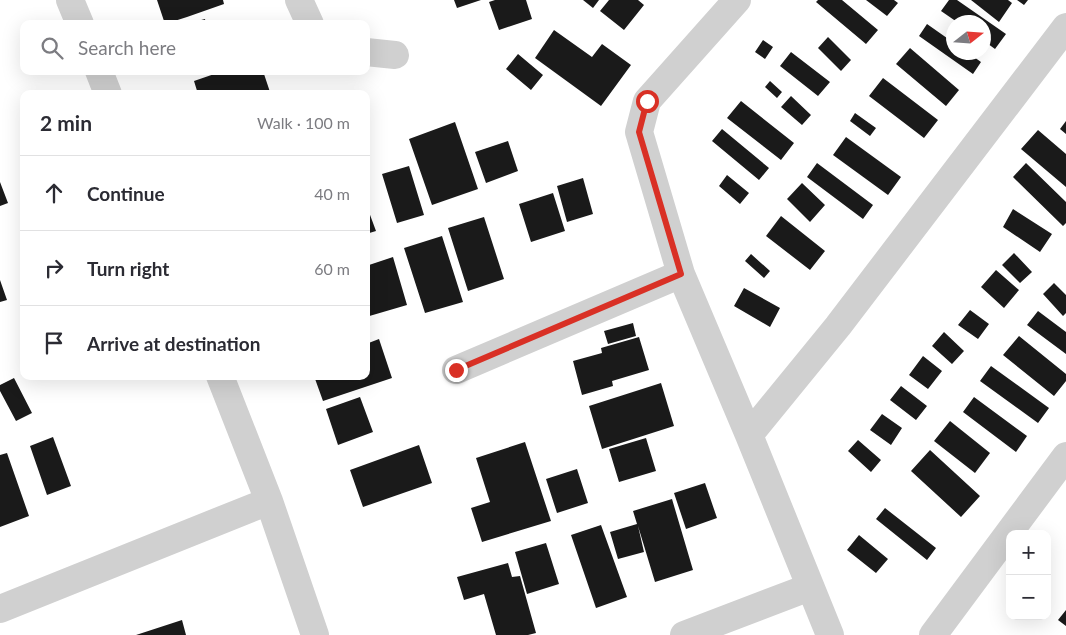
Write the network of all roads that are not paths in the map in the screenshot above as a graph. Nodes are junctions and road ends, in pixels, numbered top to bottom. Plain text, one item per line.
1 (70, 0) edge
2 (299, 0) edge
3 (737, 0) edge
4 (78, 20) edge
5 (308, 20) edge
6 (1066, 27) edge
7 (370, 52) edge
8 (395, 55) dead end
9 (101, 75) edge
10 (106, 90) edge
11 (681, 274) junction
12 (456, 370) dead end
13 (222, 380) edge
14 (748, 435) junction
15 (1066, 456) edge
16 (269, 501) junction
17 (810, 587) junction
18 (0, 609) edge
19 (315, 635) edge
20 (684, 635) edge
21 (830, 635) edge
22 (933, 635) edge

1 - 4 street
2 - 5 street
3 - 11 street
6 - 14 street
7 - 8 street
9 - 10 street
11 - 12 street
11 - 14 street
13 - 16 street
14 - 17 street
15 - 22 street
16 - 18 street
16 - 19 street
17 - 20 street
17 - 21 street

